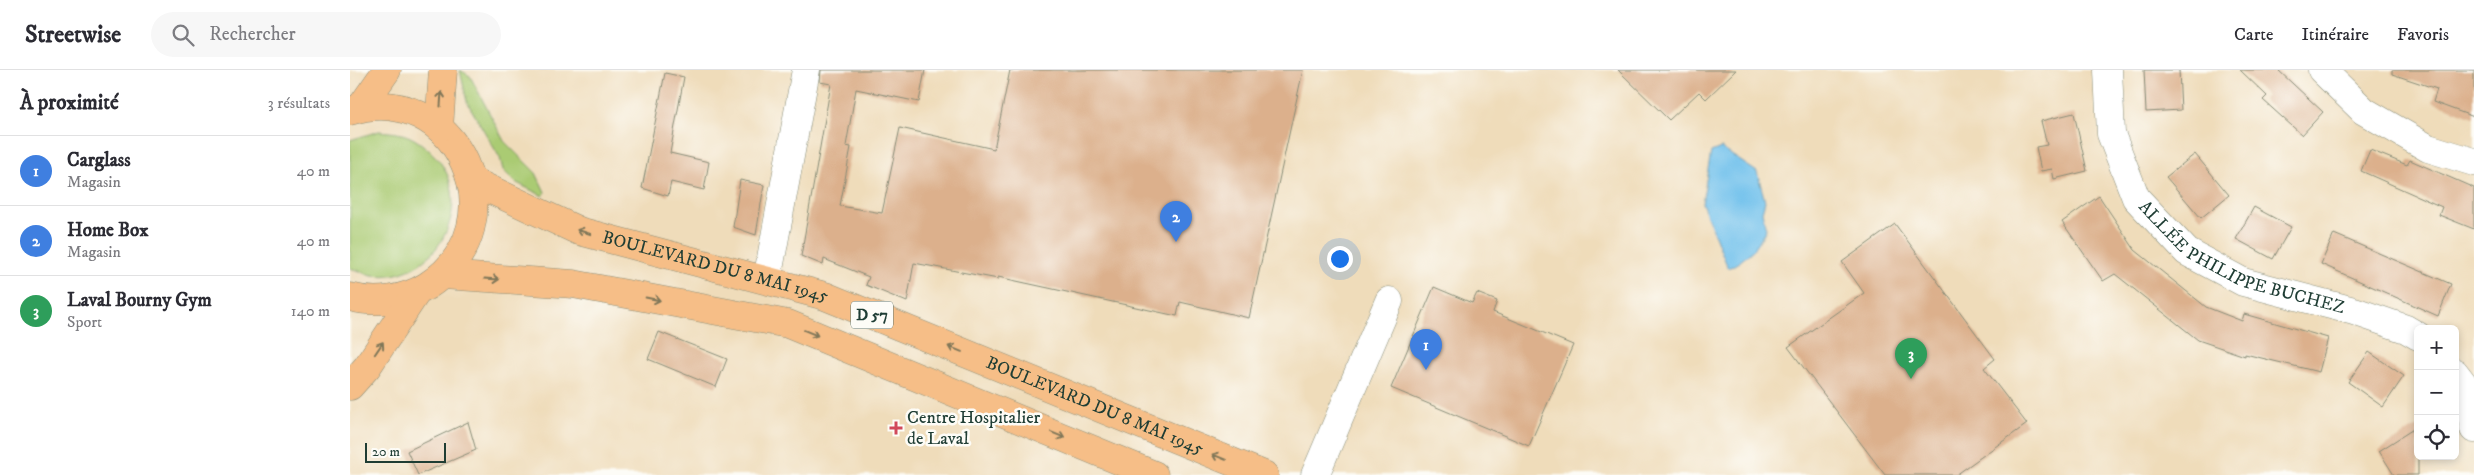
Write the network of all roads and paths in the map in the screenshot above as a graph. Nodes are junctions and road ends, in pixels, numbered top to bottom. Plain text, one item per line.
1 (387, 70) edge
2 (443, 70) edge
3 (806, 70) edge
4 (2108, 70) edge
5 (2322, 70) edge
6 (356, 109) edge
7 (439, 128) junction
8 (2474, 162) edge
9 (472, 181) junction
10 (443, 275) junction
11 (767, 280) junction
12 (416, 293) junction
13 (350, 297) edge
14 (1389, 301) dead end
15 (2414, 334) edge
16 (2459, 378) edge
17 (350, 386) edge
18 (2474, 429) edge
19 (1154, 475) edge
20 (1264, 475) edge
21 (1315, 475) edge

1 - 6 main road
7 -> 2 main road
3 - 11 street
4 - 15 street, ALLÉE PHILIPPE BUCHEZ
5 - 8 street
6 - 7 main road
7 - 9 main road
9 - 10 main road
11 -> 9 main road, BOULEVARD DU 8 MAI 1945 / D 57
10 - 12 main road
10 -> 19 main road, BOULEVARD DU 8 MAI 1945 / D 57
20 -> 11 main road, BOULEVARD DU 8 MAI 1945 / D 57
12 - 13 main road
17 -> 12 main road
14 - 21 street
16 - 18 street

